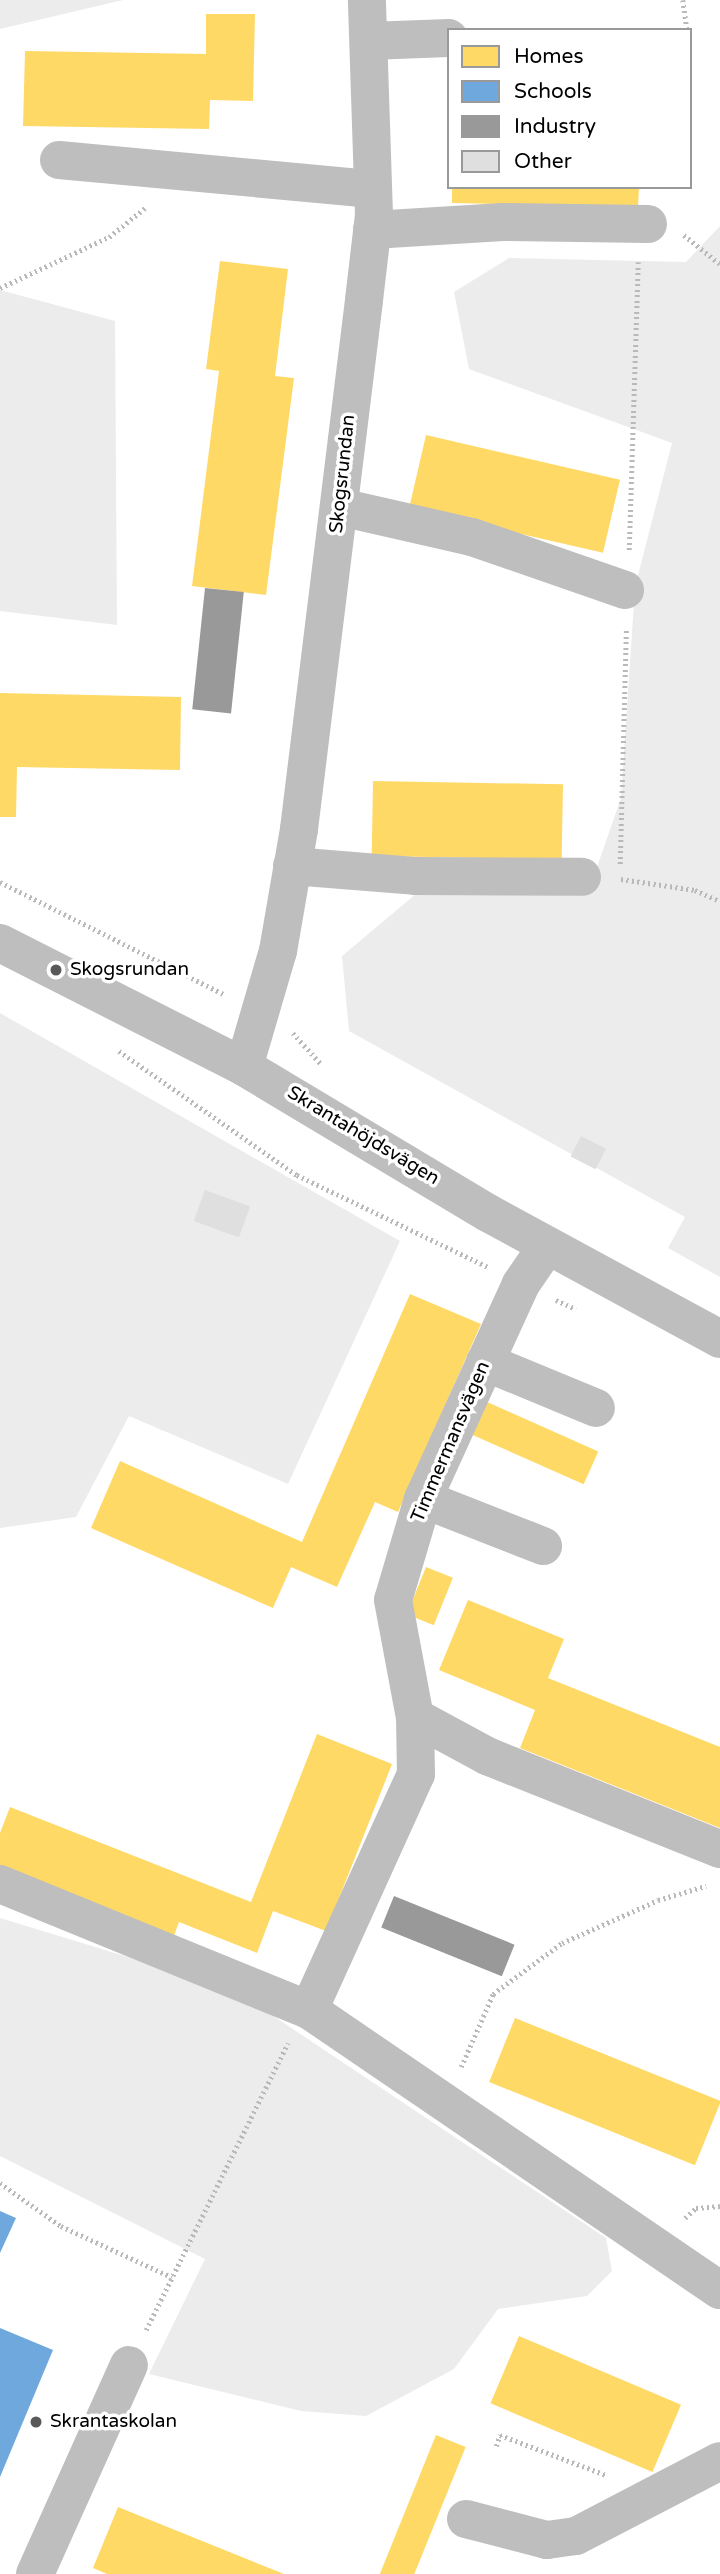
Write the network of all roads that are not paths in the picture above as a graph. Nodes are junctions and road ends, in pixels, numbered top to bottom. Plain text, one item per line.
1 (367, 0) edge
2 (447, 38) edge
3 (369, 41) junction
4 (59, 160) dead end
5 (373, 189) junction
6 (648, 224) road end
7 (372, 230) junction
8 (340, 507) junction
9 (625, 590) road end
10 (292, 866) junction
11 (582, 877) road end
12 (0, 943) edge
13 (244, 1067) junction
14 (547, 1246) junction
15 (720, 1339) edge
16 (485, 1362) junction
17 (596, 1408) dead end
18 (424, 1499) junction
19 (543, 1546) dead end
20 (415, 1717) junction
21 (720, 1849) edge
22 (0, 1884) edge
23 (309, 2010) junction
24 (720, 2290) edge
25 (129, 2365) road end
26 (720, 2461) edge
27 (467, 2519) dead end
28 (35, 2574) edge

1 - 3 street, Skogsrundan
2 - 3 street
3 - 5 street, Skogsrundan
4 - 5 street
5 - 7 street, Skogsrundan
6 - 7 street
7 - 8 street, Skogsrundan
8 - 9 street
8 - 10 street, Skogsrundan
10 - 11 street
10 - 13 street, Skogsrundan
12 - 13 street, Skrantahöjdsvägen
13 - 14 street, Skrantahöjdsvägen
14 - 15 street, Skrantahöjdsvägen
14 - 16 street, Timmermansvägen
16 - 17 street
16 - 18 street, Timmermansvägen
18 - 19 street
18 - 20 street, Timmermansvägen
20 - 21 street
20 - 23 street, Timmermansvägen
22 - 23 street
23 - 24 street
25 - 28 street
26 - 27 street

